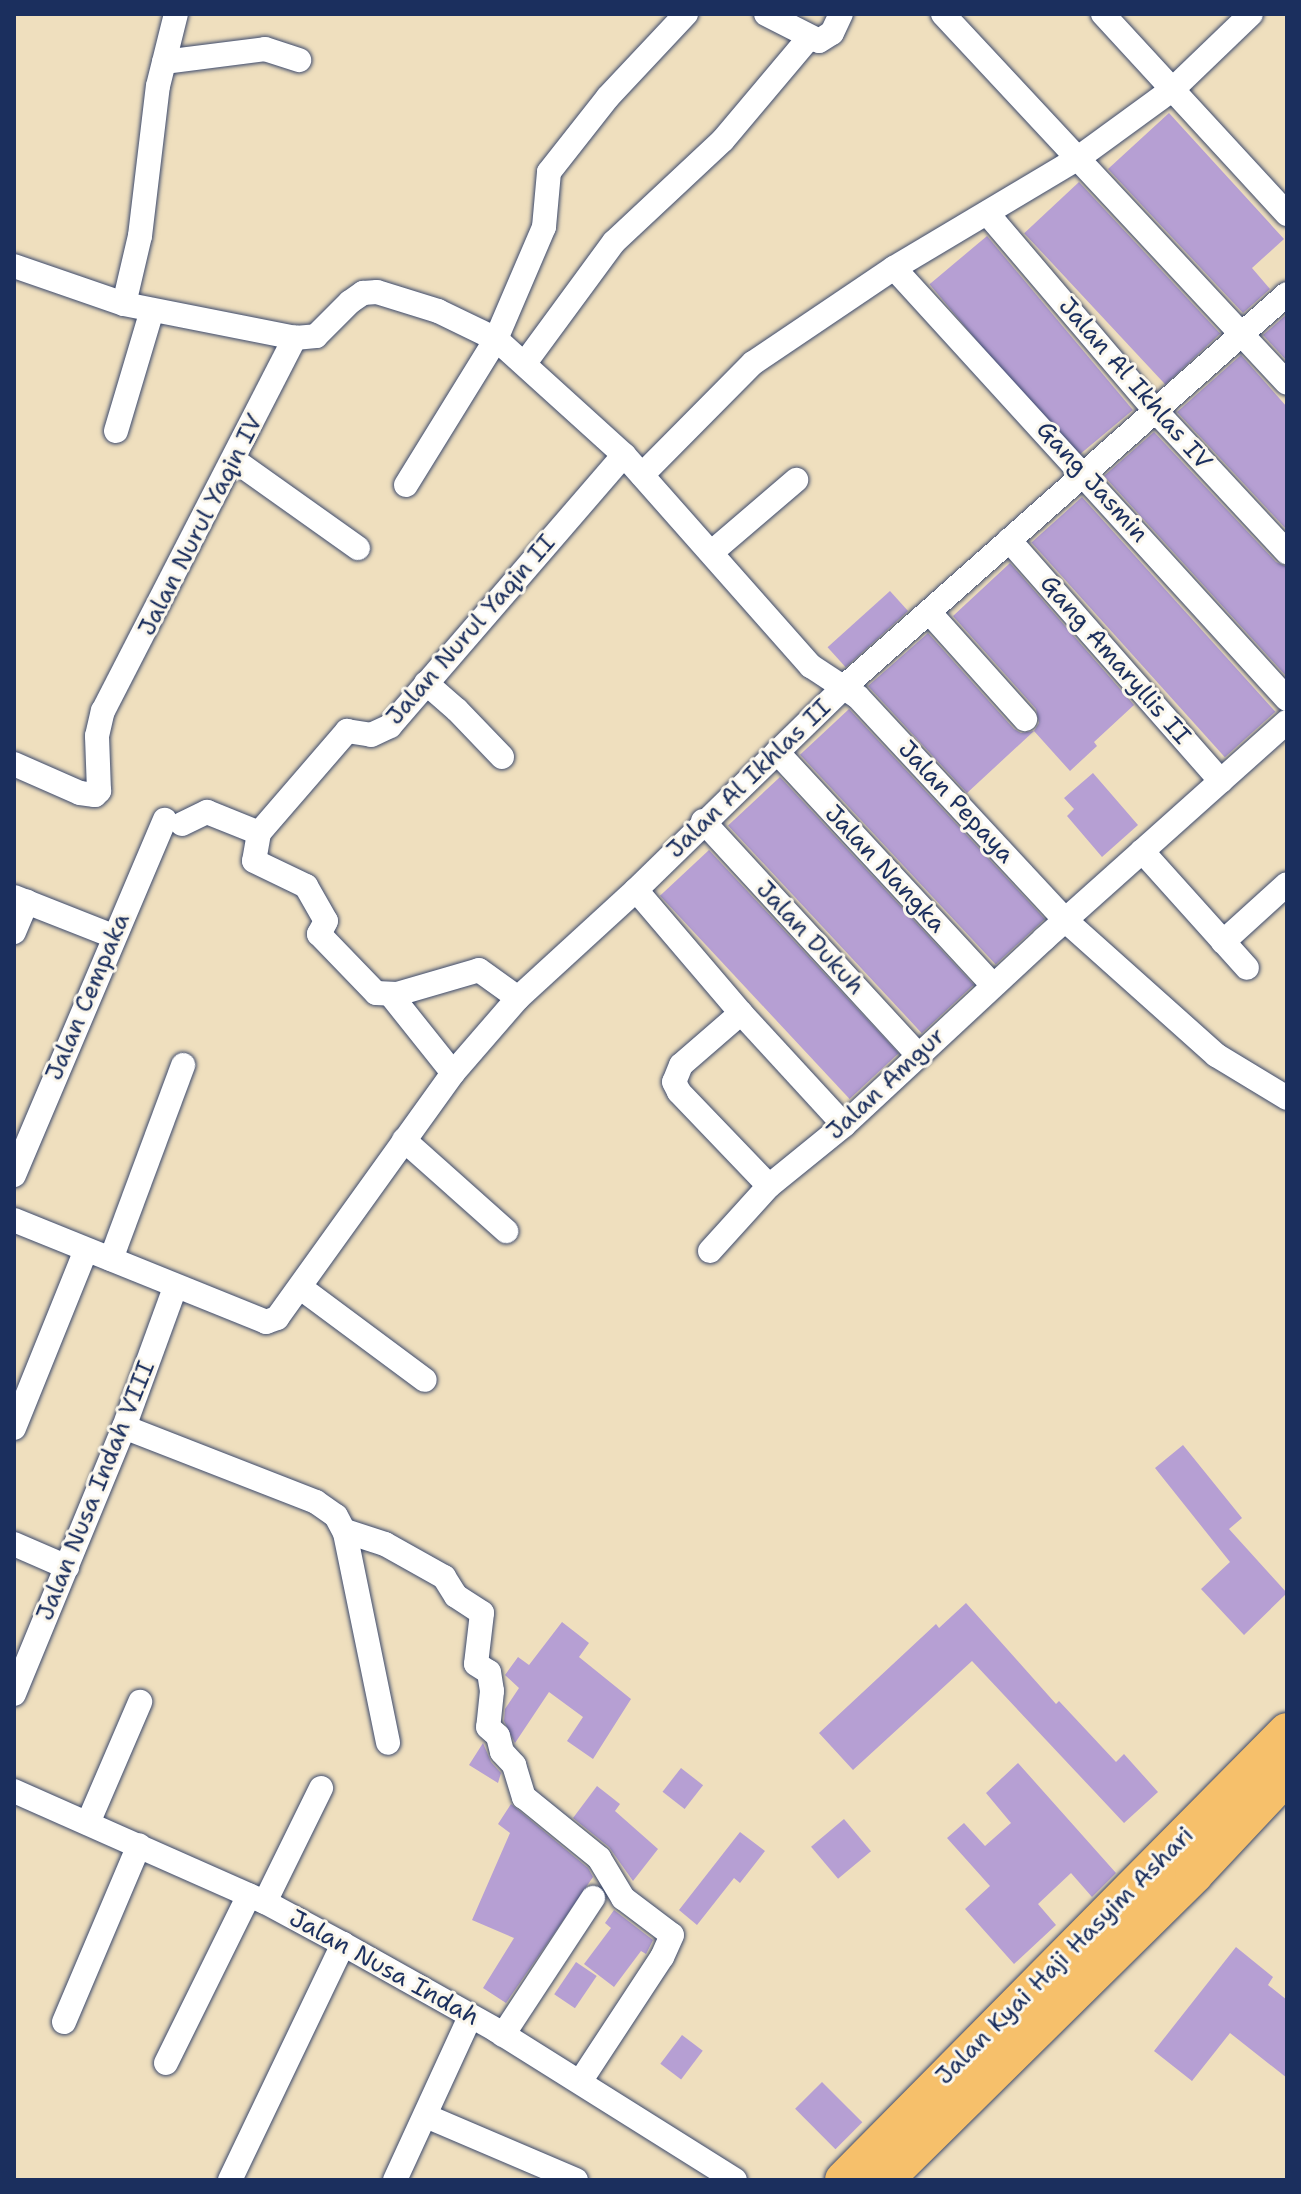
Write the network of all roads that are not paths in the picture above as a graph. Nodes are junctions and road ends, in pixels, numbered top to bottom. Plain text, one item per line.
1 (176, 14) edge
2 (686, 14) edge
3 (766, 14) edge
4 (841, 14) edge
5 (943, 14) edge
6 (1103, 14) edge
7 (1251, 14) edge
8 (818, 38) junction
9 (299, 60) dead end
10 (164, 62) junction
11 (1173, 89) junction
12 (1077, 159) junction
13 (987, 213) junction
14 (1287, 214) edge
15 (14, 266) edge
16 (894, 268) junction
17 (1287, 294) edge
18 (124, 304) junction
19 (152, 310) junction
20 (1243, 333) junction
21 (295, 338) junction
22 (496, 339) junction
23 (525, 363) junction
24 (1287, 383) edge
25 (1156, 412) junction
26 (116, 431) dead end
27 (234, 460) junction
28 (617, 464) junction
29 (1084, 473) junction
30 (642, 475) junction
31 (796, 480) dead end
32 (406, 485) dead end
33 (1009, 540) junction
34 (358, 548) dead end
35 (712, 552) junction
36 (1287, 552) edge
37 (929, 612) junction
38 (426, 683) junction
39 (844, 687) junction
40 (1287, 699) edge
41 (1025, 719) dead end
42 (1287, 722) edge
43 (777, 752) junction
44 (502, 757) dead end
45 (14, 764) edge
46 (1221, 781) junction
47 (703, 821) junction
48 (259, 833) junction
49 (1142, 851) junction
50 (1287, 884) edge
51 (636, 890) junction
52 (20, 899) edge
53 (1065, 920) junction
54 (14, 932) edge
55 (113, 936) junction
56 (1223, 942) junction
57 (1247, 968) dead end
58 (993, 985) junction
59 (390, 994) junction
60 (518, 998) junction
61 (741, 1013) junction
62 (918, 1055) junction
63 (183, 1065) dead end
64 (453, 1073) junction
65 (1287, 1098) edge
66 (844, 1125) junction
67 (404, 1140) junction
68 (14, 1175) edge
69 (769, 1186) junction
70 (14, 1220) edge
71 (506, 1231) dead end
72 (86, 1250) junction
73 (710, 1251) dead end
74 (111, 1259) junction
75 (175, 1288) junction
76 (301, 1288) junction
77 (425, 1380) dead end
78 (124, 1427) junction
79 (14, 1428) edge
80 (345, 1531) junction
81 (14, 1544) edge
82 (67, 1567) junction
83 (14, 1694) edge
84 (140, 1702) dead end
85 (1287, 1732) edge
86 (388, 1743) dead end
87 (1287, 1775) edge
88 (321, 1788) dead end
89 (14, 1791) edge
90 (88, 1823) junction
91 (139, 1845) junction
92 (593, 1898) dead end
93 (257, 1899) junction
94 (343, 1944) junction
95 (470, 2017) junction
96 (64, 2022) dead end
97 (503, 2035) junction
98 (166, 2063) dead end
99 (580, 2082) junction
100 (426, 2116) junction
101 (230, 2180) edge
102 (395, 2180) edge
103 (576, 2180) edge
104 (735, 2180) edge
105 (844, 2180) edge
106 (884, 2180) edge

1 - 10 street
2 - 22 street
3 - 8 street
4 - 8 street
5 - 12 street
6 - 11 street
7 - 11 street
8 - 23 street
9 - 10 street
10 - 18 street
11 - 12 street
11 - 14 street
12 - 13 street
12 - 20 street
13 - 16 street
13 - 25 street, Jalan Al Ikhlas IV
15 - 18 street
16 - 29 street, Gang Jasmin
16 - 30 street
17 - 20 street, Jalan Al Ikhlas II
18 - 19 street
19 - 21 street
19 - 26 street
20 - 24 street
20 - 25 street, Jalan Al Ikhlas II
21 - 22 street, Jalan Pepaya
21 - 27 street, Jalan Nurul Yaqin IV
22 - 23 street, Jalan Pepaya
22 - 32 street
23 - 28 street, Jalan Pepaya
25 - 29 street, Jalan Al Ikhlas II
25 - 36 street, Jalan Al Ikhlas IV
27 - 34 street
27 - 45 street, Jalan Nurul Yaqin IV
28 - 30 street, Jalan Pepaya
28 - 38 street, Jalan Nurul Yaqin II
29 - 33 street, Jalan Al Ikhlas II
29 - 40 street, Gang Jasmin
30 - 35 street, Jalan Pepaya
31 - 35 street
33 - 37 street, Jalan Al Ikhlas II
33 - 46 street, Gang Amaryllis II
35 - 39 street, Jalan Pepaya
37 - 39 street, Jalan Al Ikhlas II
37 - 41 street
38 - 44 street
38 - 48 street, Jalan Nurul Yaqin II
39 - 43 street, Jalan Al Ikhlas II
39 - 53 street, Jalan Pepaya
42 - 46 street, Jalan Amgur
43 - 47 street, Jalan Al Ikhlas II
43 - 58 street, Jalan Nangka
46 - 49 street, Jalan Amgur
47 - 51 street, Jalan Al Ikhlas II
47 - 62 street, Jalan Dukuh
48 - 55 street, Jalan Cempaka
48 - 59 street
49 - 53 street, Jalan Amgur
49 - 56 street
50 - 56 street
51 - 60 street, Jalan Al Ikhlas II
51 - 61 street
52 - 54 street
52 - 55 street
53 - 58 street, Jalan Amgur
53 - 65 street, Jalan Pepaya
55 - 68 street, Jalan Cempaka
56 - 57 street
58 - 62 street, Jalan Amgur
59 - 60 street
59 - 64 street
60 - 64 street, Jalan Al Ikhlas II
61 - 66 street
61 - 69 street
62 - 66 street, Jalan Amgur
63 - 74 street
64 - 67 street, Jalan Al Ikhlas II
66 - 69 street, Jalan Amgur
67 - 71 street
67 - 76 street, Jalan Al Ikhlas II
69 - 73 street, Jalan Amgur
70 - 72 street
72 - 74 street
72 - 79 street
74 - 75 street
75 - 76 street, Jalan Al Ikhlas II
75 - 78 street, Jalan Nusa Indah VIII
76 - 77 street
78 - 80 street
78 - 82 street, Jalan Nusa Indah VIII
80 - 86 street
80 - 99 street
81 - 82 street
82 - 83 street, Jalan Nusa Indah VIII
84 - 90 street
85 - 105 main road, Jalan Kyai Haji Hasyim Ashari
87 - 106 main road, Jalan Kyai Haji Hasyim Ashari
88 - 93 street
89 - 90 street, Jalan Nusa Indah
90 - 91 street, Jalan Nusa Indah
91 - 93 street, Jalan Nusa Indah
91 - 96 street
92 - 97 street
93 - 94 street, Jalan Nusa Indah
93 - 98 street
94 - 95 street, Jalan Nusa Indah
94 - 101 street
95 - 97 street, Jalan Nusa Indah
95 - 100 street
97 - 99 street, Jalan Nusa Indah
99 - 104 street, Jalan Nusa Indah
100 - 102 street
100 - 103 street

